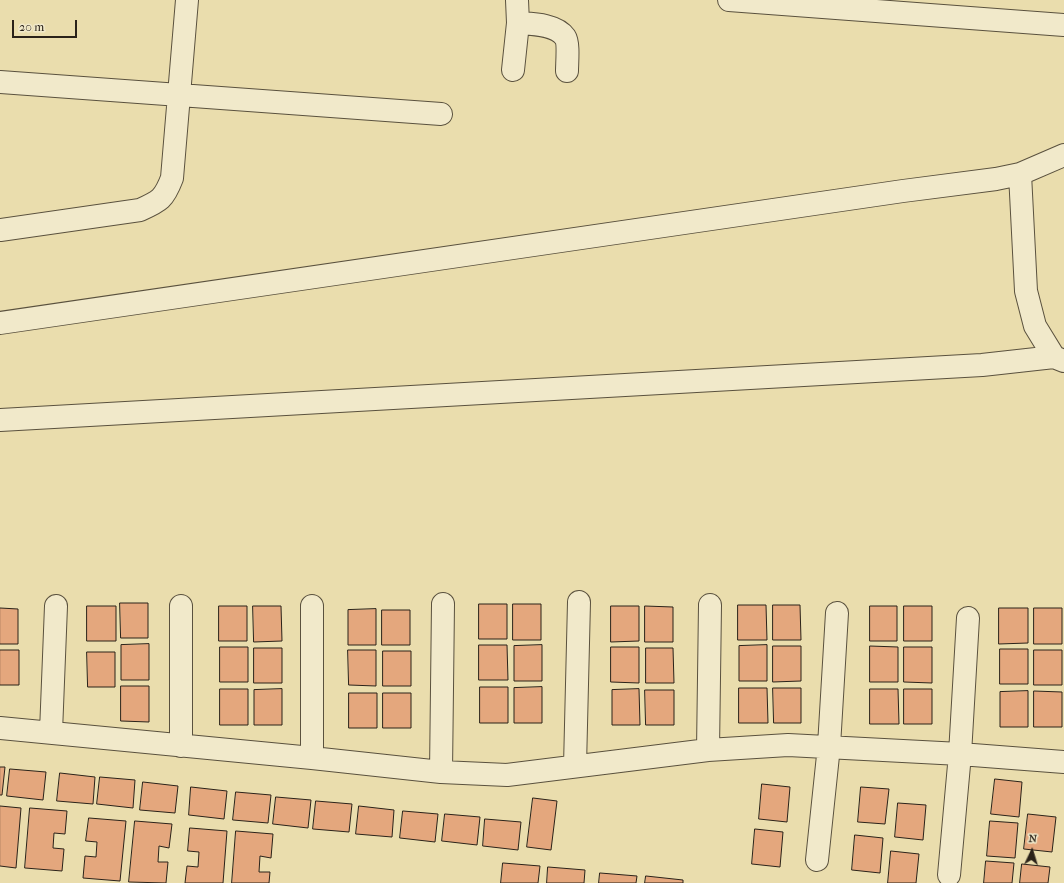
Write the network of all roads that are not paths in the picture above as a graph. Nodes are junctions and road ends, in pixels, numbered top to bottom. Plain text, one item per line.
1 (187, 0) edge
2 (517, 0) edge
3 (729, 0) edge
4 (518, 23) junction
5 (1064, 26) edge
6 (513, 70) dead end
7 (568, 71) dead end
8 (0, 82) edge
9 (179, 94) junction
10 (441, 114) dead end
11 (1064, 155) edge
12 (1020, 174) junction
13 (0, 230) edge
14 (0, 323) edge
15 (1059, 359) edge
16 (0, 420) edge
17 (579, 602) dead end
18 (443, 604) dead end
19 (710, 605) dead end
20 (56, 606) dead end
21 (181, 606) dead end
22 (312, 606) dead end
23 (837, 613) dead end
24 (968, 618) dead end
25 (0, 728) edge
26 (51, 732) junction
27 (181, 746) junction
28 (829, 746) junction
29 (708, 750) junction
30 (960, 754) junction
31 (312, 758) junction
32 (1064, 762) edge
33 (575, 766) junction
34 (441, 772) junction
35 (817, 860) dead end
36 (949, 875) dead end

1 - 9 street
2 - 4 street
3 - 5 street
4 - 6 street
4 - 7 street
8 - 9 street
9 - 10 street
9 - 13 street
11 - 12 street
12 - 14 street
12 - 15 street
15 - 16 street
17 - 33 street
18 - 34 street
19 - 29 street
20 - 26 street
21 - 27 street
22 - 31 street
23 - 28 street
24 - 30 street
25 - 26 street
26 - 27 street
27 - 31 street
28 - 29 street
28 - 30 street
28 - 35 street
29 - 33 street
30 - 32 street
30 - 36 street
31 - 34 street
33 - 34 street

